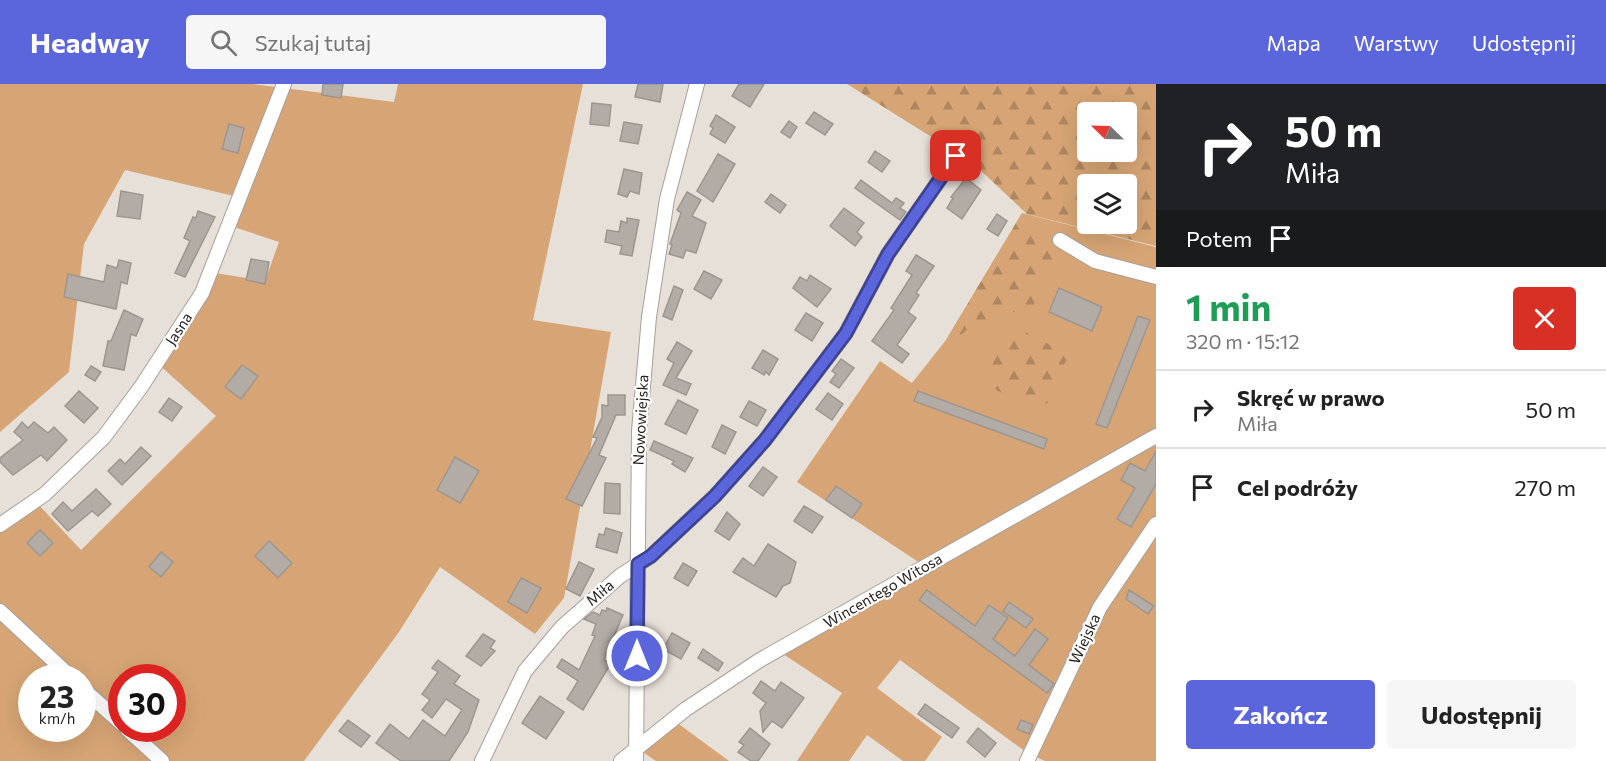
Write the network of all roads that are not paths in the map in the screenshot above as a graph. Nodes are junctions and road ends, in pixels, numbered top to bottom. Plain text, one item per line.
1 (284, 84) edge
2 (697, 84) edge
3 (956, 156) dead end
4 (1060, 240) dead end
5 (1156, 278) edge
6 (1156, 436) edge
7 (1156, 524) edge
8 (0, 525) edge
9 (638, 564) junction
10 (0, 611) edge
11 (57, 664) edge
12 (96, 701) edge
13 (108, 711) edge
14 (141, 742) edge
15 (636, 755) edge
16 (162, 761) edge
17 (482, 761) edge
18 (621, 761) edge
19 (1027, 761) edge

1 - 8 street, Jasna
2 - 9 street, Nowowiejska
3 - 9 street, Miła
4 - 5 street
6 - 15 street, Wincentego Witosa
7 - 19 street, Wiejska
9 - 15 street, Nowowiejska
9 - 17 street, Miła
10 - 11 street
12 - 13 street
14 - 16 street
15 - 18 street, Wincentego Witosa

